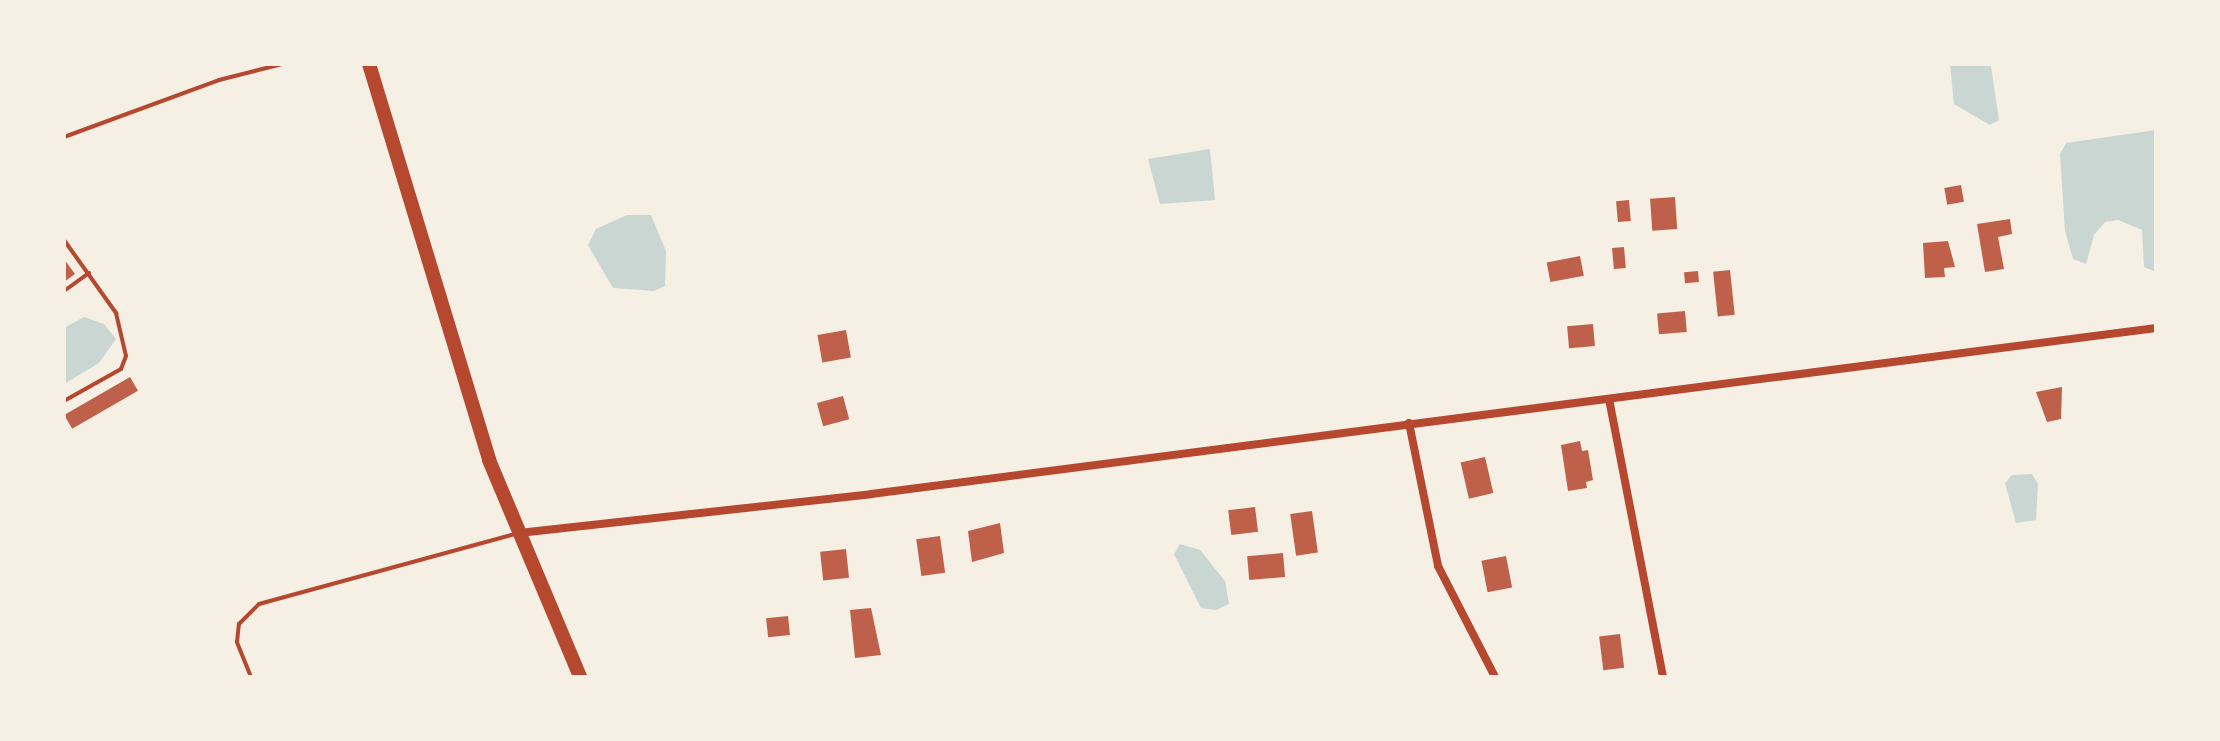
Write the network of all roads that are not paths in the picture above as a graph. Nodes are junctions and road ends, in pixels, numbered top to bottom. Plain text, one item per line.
1 (282, 64) edge
2 (369, 64) edge
3 (64, 137) edge
4 (64, 240) edge
5 (89, 273) junction
6 (64, 291) edge
7 (2156, 328) edge
8 (1609, 399) junction
9 (64, 401) edge
10 (1409, 423) junction
11 (518, 533) junction
12 (251, 677) edge
13 (580, 677) edge
14 (1495, 677) edge
15 (1663, 677) edge

1 - 3 lane
2 - 11 main road
4 - 5 lane
5 - 6 lane
5 - 9 lane
7 - 8 street
8 - 10 street
8 - 15 street
10 - 11 street
10 - 14 street
11 - 12 lane
11 - 13 main road

